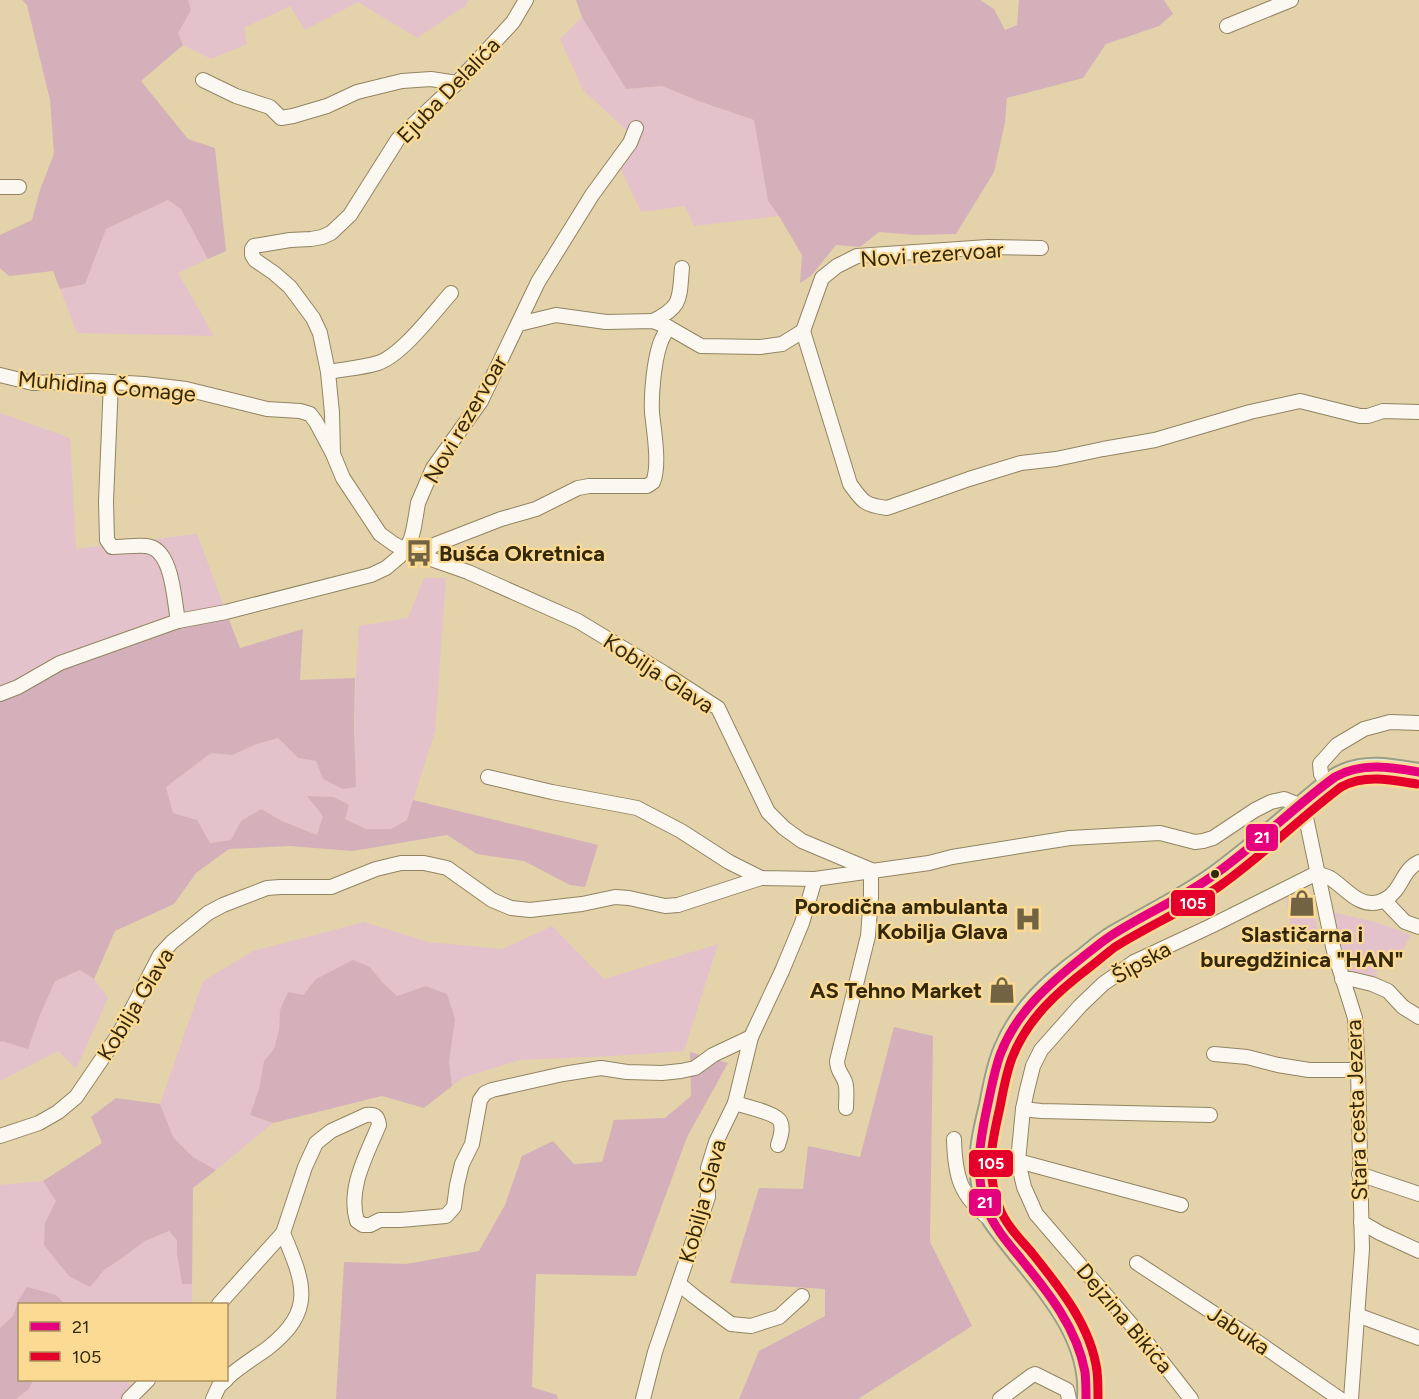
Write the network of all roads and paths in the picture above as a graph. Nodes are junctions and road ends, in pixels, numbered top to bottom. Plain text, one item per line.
1 (526, 0) edge
2 (1291, 0) edge
3 (1227, 26) dead end
4 (203, 80) dead end
5 (457, 83) junction
6 (636, 128) dead end
7 (20, 187) dead end
8 (0, 188) edge
9 (1041, 248) dead end
10 (682, 267) dead end
11 (451, 293) dead end
12 (653, 321) junction
13 (519, 324) junction
14 (669, 327) junction
15 (803, 331) junction
16 (328, 372) junction
17 (0, 375) edge
18 (111, 382) junction
19 (1419, 412) edge
20 (333, 454) junction
21 (405, 550) junction
22 (421, 556) junction
23 (178, 621) junction
24 (0, 694) edge
25 (1419, 723) edge
26 (1419, 772) edge
27 (488, 777) dead end
28 (1327, 783) junction
29 (1299, 805) junction
30 (1419, 862) edge
31 (871, 870) junction
32 (1317, 873) junction
33 (761, 878) junction
34 (814, 879) junction
35 (1384, 900) junction
36 (1419, 927) edge
37 (1342, 978) junction
38 (1419, 1017) edge
39 (751, 1037) junction
40 (1214, 1054) dead end
41 (1358, 1070) junction
42 (735, 1102) junction
43 (846, 1108) dead end
44 (1023, 1109) junction
45 (1210, 1115) dead end
46 (0, 1136) edge
47 (954, 1139) dead end
48 (778, 1146) dead end
49 (1018, 1161) junction
50 (1359, 1174) junction
51 (1419, 1194) edge
52 (1181, 1205) dead end
53 (991, 1220) junction
54 (1361, 1222) junction
55 (284, 1233) junction
56 (1058, 1239) joint
57 (1419, 1251) edge
58 (1137, 1263) dead end
59 (679, 1284) junction
60 (802, 1296) dead end
61 (221, 1303) edge
62 (1357, 1315) junction
63 (1419, 1338) edge
64 (228, 1377) edge
65 (147, 1381) edge
66 (224, 1381) edge
67 (129, 1399) edge
68 (213, 1399) edge
69 (643, 1399) edge
70 (1000, 1399) edge
71 (1069, 1399) edge
72 (1086, 1399) edge
73 (1191, 1399) edge
74 (1340, 1399) edge
75 (1351, 1399) edge

1 - 5 street, Ejuba Delalića
2 - 3 street
4 - 5 street
5 - 16 street, Ejuba Delalića
6 - 13 street, Novi rezervoar
7 - 8 street
9 - 15 street, Novi rezervoar
10 - 12 street
11 - 16 street
12 - 13 street
12 - 14 street
13 - 21 street, Novi rezervoar
14 - 15 street
14 - 22 street
15 - 19 street
16 - 20 street, Ejuba Delalića
17 - 18 street, Muhidina Čomage
18 - 20 street, Muhidina Čomage
18 - 23 street
20 - 21 street, Ejuba Delalića
21 - 22 street, Kobilja Glava
21 - 23 street
22 - 31 street, Kobilja Glava
23 - 24 street
25 - 28 street
26 - 28 main road
27 - 33 street, Kobilja Glava
28 - 29 main road
29 - 31 street, Kobilja Glava
29 - 32 street, Stara cesta Jezera
29 - 53 main road
30 - 35 street
31 - 34 street, Kobilja Glava
31 - 43 street
32 - 35 street
32 - 37 street, Stara cesta Jezera
32 - 44 street, Šipska
33 - 34 street, Kobilja Glava
33 - 46 street, Kobilja Glava
34 - 39 street, Kobilja Glava
35 - 36 street
37 - 38 street
37 - 41 street, Stara cesta Jezera
39 - 42 street, Kobilja Glava
39 - 55 street
40 - 41 street
41 - 50 street, Stara cesta Jezera
42 - 48 street
42 - 59 street, Kobilja Glava
44 - 45 street
44 - 49 street, Šipska
47 - 53 street
49 - 52 street
49 - 56 street, Šipska
50 - 51 street
50 - 54 street, Stara cesta Jezera
53 - 72 main road
54 - 57 street
54 - 62 street, Stara cesta Jezera
55 - 61 street
55 - 64 street
56 - 73 street, Dejzina Bikića
58 - 74 street, Jabuka
59 - 60 street
59 - 69 street, Kobilja Glava
62 - 63 street
62 - 75 street, Stara cesta Jezera
65 - 67 street
66 - 68 street
70 - 71 street

